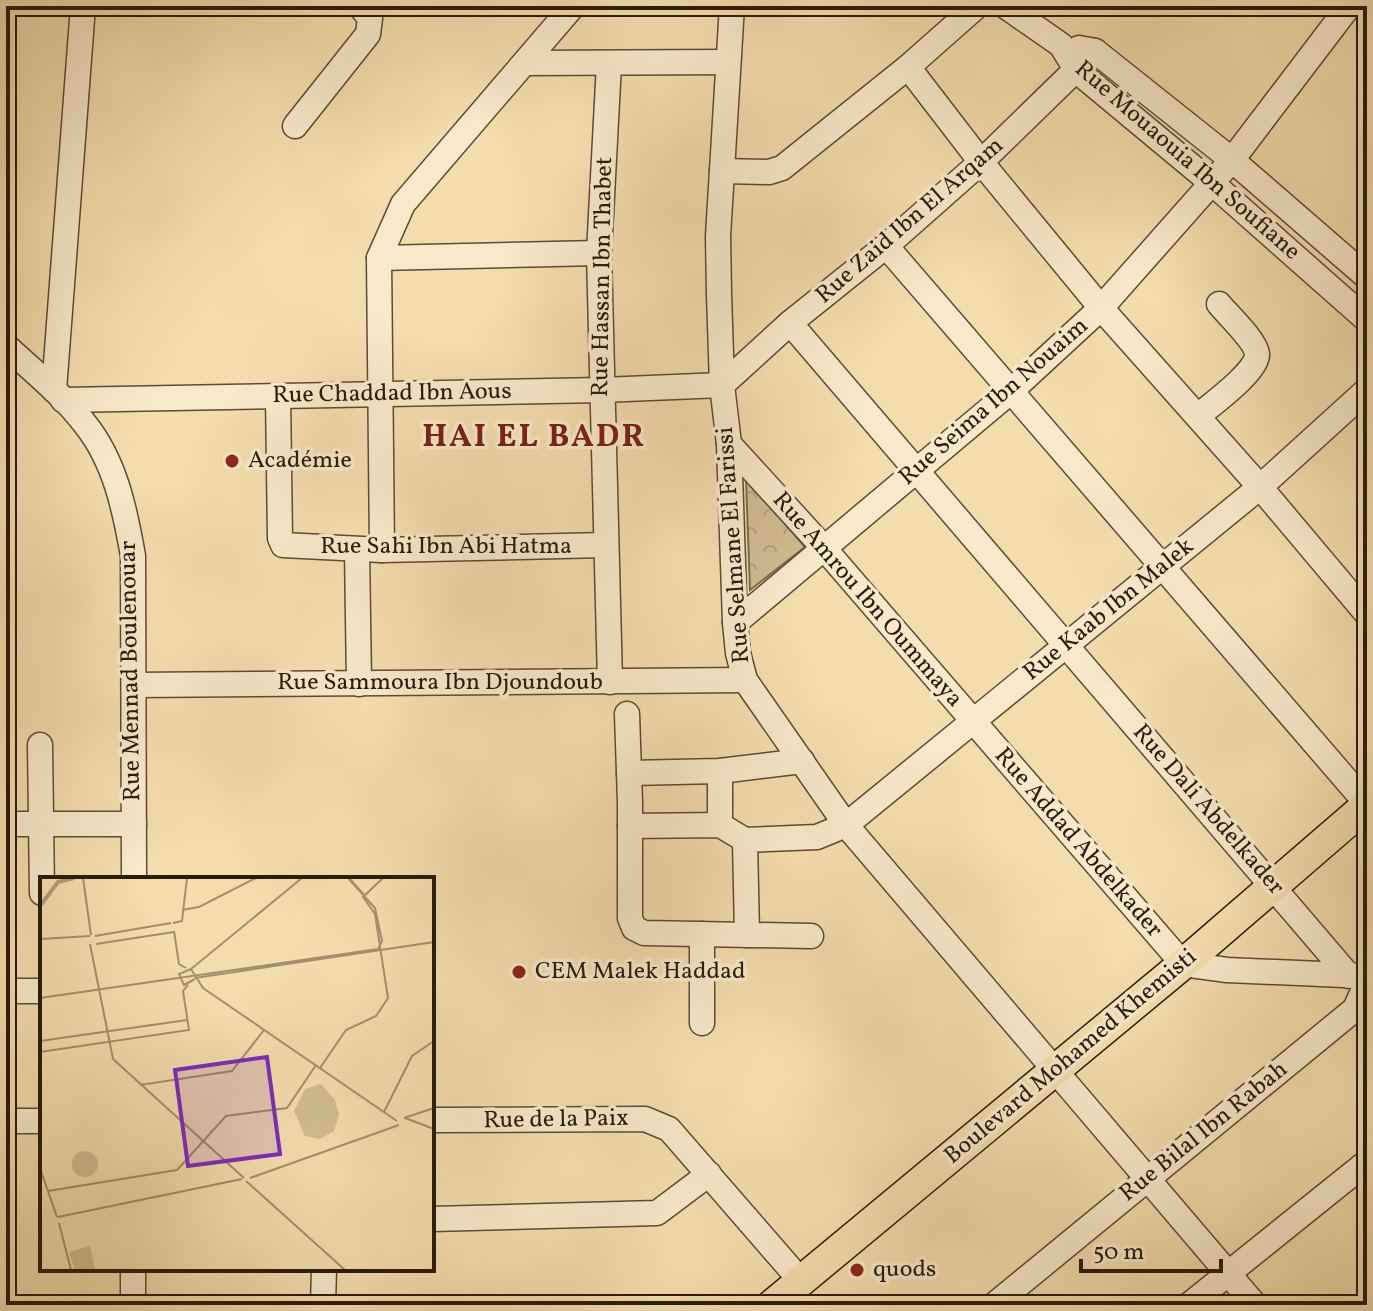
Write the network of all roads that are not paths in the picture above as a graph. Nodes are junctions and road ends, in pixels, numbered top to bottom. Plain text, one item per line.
1 (83, 6) edge
2 (360, 6) edge
3 (573, 6) edge
4 (732, 6) edge
5 (977, 6) edge
6 (1005, 6) edge
7 (1349, 6) edge
8 (1061, 45) junction
9 (1095, 51) junction
10 (728, 62) junction
11 (525, 63) junction
12 (609, 64) junction
13 (908, 67) junction
14 (1077, 71) junction
15 (295, 126) dead end
16 (1232, 160) junction
17 (981, 162) junction
18 (722, 171) junction
19 (1213, 184) junction
20 (886, 246) junction
21 (599, 253) junction
22 (379, 258) junction
23 (1367, 277) edge
24 (1219, 304) dead end
25 (1101, 308) junction
26 (1367, 320) edge
27 (790, 323) junction
28 (6, 346) edge
29 (722, 385) junction
30 (602, 390) junction
31 (1367, 390) edge
32 (1010, 392) junction
33 (59, 395) junction
34 (381, 395) junction
35 (278, 396) junction
36 (1198, 416) junction
37 (729, 444) junction
38 (917, 470) junction
39 (1260, 487) junction
40 (605, 545) junction
41 (823, 547) junction
42 (357, 550) junction
43 (382, 550) junction
44 (1163, 566) junction
45 (1367, 614) edge
46 (735, 623) junction
47 (1065, 645) junction
48 (745, 680) junction
49 (610, 682) junction
50 (359, 684) junction
51 (134, 685) junction
52 (627, 714) dead end
53 (973, 721) junction
54 (40, 745) dead end
55 (802, 761) junction
56 (720, 771) junction
57 (629, 773) junction
58 (1367, 805) edge
59 (6, 824) edge
60 (41, 824) junction
61 (134, 824) junction
62 (720, 825) junction
63 (846, 825) junction
64 (630, 826) junction
65 (745, 840) junction
66 (42, 877) edge
67 (134, 877) edge
68 (1273, 885) junction
69 (702, 934) junction
70 (747, 935) junction
71 (811, 936) dead end
72 (1183, 964) junction
73 (1361, 978) edge
74 (6, 991) edge
75 (40, 991) edge
76 (702, 1023) dead end
77 (1054, 1072) junction
78 (434, 1120) edge
79 (6, 1121) edge
80 (40, 1121) edge
81 (1367, 1162) edge
82 (709, 1174) junction
83 (1147, 1177) junction
84 (434, 1219) edge
85 (133, 1271) edge
86 (324, 1271) edge
87 (1229, 1272) junction
88 (801, 1281) junction
89 (133, 1305) edge
90 (323, 1305) edge
91 (772, 1305) edge
92 (994, 1305) edge
93 (1189, 1305) edge
94 (1255, 1305) edge

1 - 33 street
2 - 15 street
3 - 11 street
4 - 10 street, Rue Selmane El Farissi
5 - 13 street
6 - 8 street, Rue Mouaouia Ibn Soufiane
7 - 16 street, Rue Seima Ibn Nouaim
8 - 9 street
8 - 14 street, Rue Mouaouia Ibn Soufiane
9 - 14 street, Rue Zaid Ibn El Arqam
9 - 16 street
10 - 12 street
10 - 18 street, Rue Selmane El Farissi
11 - 12 street
11 - 22 street
12 - 21 street, Rue Hassan Ibn Thabet
13 - 17 street
13 - 18 street
14 - 17 street, Rue Zaid Ibn El Arqam
14 - 19 street, Rue Mouaouia Ibn Soufiane
16 - 19 street, Rue Seima Ibn Nouaim
16 - 23 street
17 - 20 street, Rue Zaid Ibn El Arqam
17 - 25 street
18 - 29 street, Rue Selmane El Farissi
19 - 25 street, Rue Seima Ibn Nouaim
19 - 26 street, Rue Mouaouia Ibn Soufiane
20 - 27 street, Rue Zaid Ibn El Arqam
20 - 32 street
21 - 22 street
21 - 30 street, Rue Hassan Ibn Thabet
22 - 34 street
24 - 36 street
25 - 32 street, Rue Seima Ibn Nouaim
25 - 36 street
27 - 29 street, Rue Zaid Ibn El Arqam
27 - 38 street, Rue Dali Abdelkader
28 - 33 street, Rue Mennad Boulenouar
29 - 30 street, Rue Chaddad Ibn Aous
29 - 37 street, Rue Selmane El Farissi
30 - 34 street, Rue Chaddad Ibn Aous
30 - 40 street, Rue Hassan Ibn Thabet
31 - 39 street, Rue Kaab Ibn Malek
32 - 38 street, Rue Seima Ibn Nouaim
32 - 44 street
33 - 35 street, Rue Chaddad Ibn Aous
33 - 51 street, Rue Mennad Boulenouar
34 - 35 street, Rue Chaddad Ibn Aous
34 - 43 street
35 - 42 street, Rue Sahi Ibn Abi Hatma
36 - 39 street
37 - 41 street, Rue Amrou Ibn Oummaya
37 - 46 street, Rue Selmane El Farissi
38 - 41 street, Rue Seima Ibn Nouaim
38 - 47 street, Rue Dali Abdelkader
39 - 44 street, Rue Kaab Ibn Malek
39 - 45 street
40 - 43 street, Rue Sahi Ibn Abi Hatma
40 - 49 street, Rue Hassan Ibn Thabet
41 - 46 street, Rue Seima Ibn Nouaim
41 - 53 street, Rue Amrou Ibn Oummaya
42 - 43 street, Rue Sahi Ibn Abi Hatma
42 - 50 street
44 - 47 street, Rue Kaab Ibn Malek
44 - 58 street
46 - 48 street, Rue Selmane El Farissi
47 - 53 street, Rue Kaab Ibn Malek
47 - 68 street, Rue Dali Abdelkader
48 - 49 street, Rue Sammoura Ibn Djoundoub
48 - 55 street, Rue Selmane El Farissi
49 - 50 street, Rue Sammoura Ibn Djoundoub
50 - 51 street, Rue Sammoura Ibn Djoundoub
51 - 61 street, Rue Mennad Boulenouar
52 - 57 street
53 - 63 street, Rue Kaab Ibn Malek
53 - 72 street, Rue Addad Abdelkader
54 - 60 street
55 - 56 street
55 - 63 street, Rue Selmane El Farissi
56 - 57 street
56 - 62 street
57 - 64 street
58 - 68 main road, Boulevard Mohamed Khemisti
59 - 60 street
60 - 61 street
60 - 66 street
61 - 67 street, Rue Mennad Boulenouar
62 - 64 street
62 - 65 street
63 - 65 street
63 - 77 street, Rue Selmane El Farissi
64 - 69 street
65 - 70 street
68 - 72 main road, Boulevard Mohamed Khemisti
68 - 73 street, Rue Dali Abdelkader
69 - 70 street
69 - 76 street
70 - 71 street
72 - 73 street
72 - 77 main road, Boulevard Mohamed Khemisti
73 - 83 street, Rue Bilal Ibn Rabah
74 - 75 street
77 - 83 street, Rue Selmane El Farissi
77 - 88 main road, Boulevard Mohamed Khemisti
78 - 82 street, Rue de la Paix
79 - 80 street
81 - 87 street
82 - 84 street
82 - 88 street, Rue de la Paix
83 - 87 street, Rue Selmane El Farissi
83 - 92 street, Rue Bilal Ibn Rabah
85 - 89 street
86 - 90 street
87 - 93 street
87 - 94 street, Rue Selmane El Farissi
88 - 91 main road, Boulevard Mohamed Khemisti

